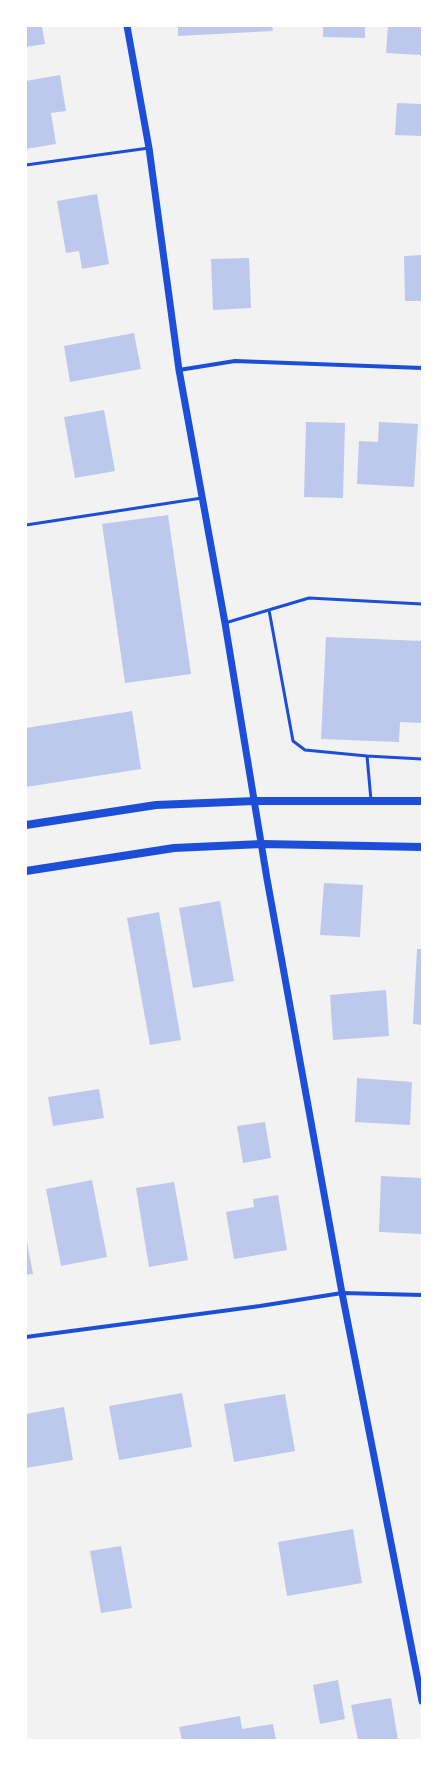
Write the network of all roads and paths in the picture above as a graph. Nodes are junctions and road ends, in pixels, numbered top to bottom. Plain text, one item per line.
1 (127, 26) edge
2 (149, 148) junction
3 (26, 165) edge
4 (422, 368) edge
5 (179, 370) junction
6 (202, 498) junction
7 (26, 525) edge
8 (422, 604) edge
9 (268, 610) junction
10 (225, 624) junction
11 (367, 756) junction
12 (422, 760) edge
13 (371, 800) junction
14 (255, 801) junction
15 (422, 801) edge
16 (26, 825) edge
17 (262, 844) junction
18 (422, 847) edge
19 (26, 872) edge
20 (342, 1293) junction
21 (422, 1295) edge
22 (26, 1338) edge
23 (422, 1701) edge

1 - 2 street
2 - 3 lane
2 - 5 street
4 - 5 street
5 - 6 street
6 - 7 lane
6 - 10 street
8 - 9 lane
9 - 10 lane
9 - 11 lane
10 - 14 street
11 - 12 lane
11 - 13 lane
13 - 14 main road
13 - 15 main road
14 - 16 main road
14 - 17 street
17 - 18 main road
17 - 19 main road
17 - 20 street
20 - 21 street
20 - 22 street
20 - 23 street

